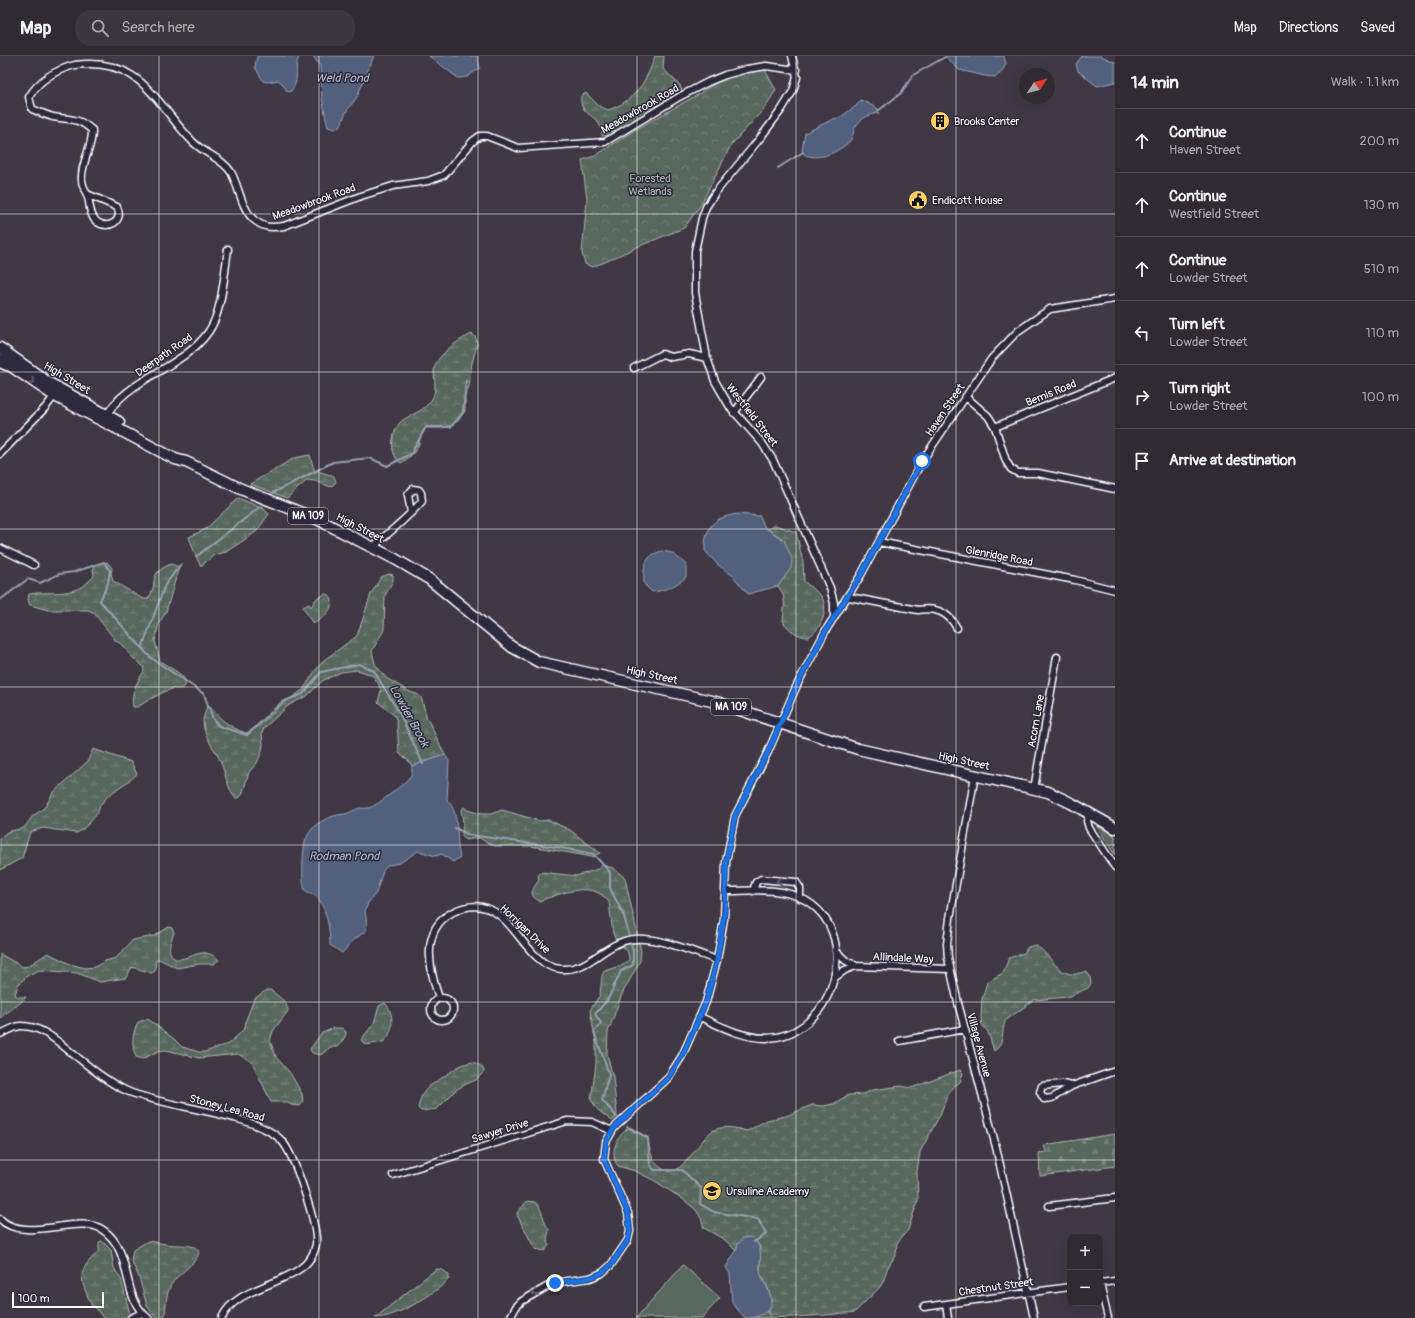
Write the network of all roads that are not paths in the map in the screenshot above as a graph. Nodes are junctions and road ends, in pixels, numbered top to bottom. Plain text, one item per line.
1 (792, 56) edge
2 (796, 70) junction
3 (87, 194) junction
4 (228, 249) dead end
5 (1115, 299) edge
6 (0, 348) edge
7 (707, 358) junction
8 (2, 361) edge
9 (634, 368) dead end
10 (761, 377) dead end
11 (1115, 378) edge
12 (57, 392) junction
13 (966, 397) junction
14 (734, 413) junction
15 (105, 418) junction
16 (995, 428) junction
17 (0, 454) edge
18 (1115, 490) edge
19 (411, 513) dead end
20 (879, 542) junction
21 (373, 547) junction
22 (0, 548) edge
23 (34, 566) dead end
24 (1115, 590) edge
25 (849, 597) junction
26 (834, 618) junction
27 (957, 628) dead end
28 (1057, 658) dead end
29 (780, 724) junction
30 (975, 775) junction
31 (1034, 789) junction
32 (1089, 814) junction
33 (1115, 828) edge
34 (1115, 867) edge
35 (725, 891) junction
36 (754, 891) junction
37 (800, 898) junction
38 (836, 951) junction
39 (717, 960) junction
40 (856, 966) junction
41 (950, 969) junction
42 (834, 978) junction
43 (439, 998) dead end
44 (700, 1017) junction
45 (965, 1029) junction
46 (0, 1034) edge
47 (899, 1041) dead end
48 (1115, 1071) edge
49 (1072, 1086) junction
50 (612, 1131) junction
51 (393, 1175) dead end
52 (1115, 1198) edge
53 (1049, 1206) dead end
54 (0, 1219) edge
55 (1115, 1281) edge
56 (1103, 1283) edge
57 (1067, 1287) edge
58 (1029, 1292) junction
59 (1103, 1297) edge
60 (946, 1304) junction
61 (924, 1307) dead end
62 (142, 1313) junction
63 (130, 1318) edge
64 (148, 1318) edge
65 (222, 1318) edge
66 (510, 1318) edge
67 (948, 1318) edge
68 (1034, 1318) edge
69 (1108, 1318) edge

1 - 2 street, Westfield Street
2 - 3 street, Meadowbrook Road
2 - 7 street, Westfield Street
3 - 3 street, Meadowbrook Road
4 - 15 street, Deerpath Road
5 - 13 street, Haven Street
6 - 12 main road, High Street / MA 109
7 - 9 street
7 - 14 street, Westfield Street
8 -> 12 main road, High Street / MA 109
10 - 14 street
11 - 16 street, Bemis Road
12 - 15 main road, High Street / MA 109
12 - 17 street
13 - 16 street
13 - 20 street, Haven Street
14 - 26 street, Westfield Street
15 - 21 main road, High Street / MA 109
16 - 18 street
19 - 21 street
20 - 24 street, Glenridge Road
20 - 25 street, Haven Street
21 - 29 main road, High Street / MA 109
22 - 23 street
25 - 26 street, Haven Street
25 - 27 street
26 - 29 street
28 - 31 street, Acorn Lane
29 - 30 main road, High Street / MA 109
29 - 35 street
30 - 31 main road, High Street / MA 109
30 - 41 street, Village Avenue
31 - 32 main road, High Street / MA 109
32 - 33 main road, MA 109
32 -> 34 street
35 - 36 street
35 - 39 street
36 - 37 street
37 -> 36 street
37 - 38 street
38 - 40 street
38 - 42 street
39 - 43 street, Horrigan Drive
39 - 44 street
40 - 41 street, Allindale Way
40 - 42 street, Allindale Way
41 - 45 street, Village Avenue
42 - 44 street
44 - 50 street
45 - 47 street
45 - 58 street, Village Avenue
46 - 65 street, Stoney Lea Road
48 - 49 street
49 - 49 street
50 - 51 street, Sawyer Drive
50 -> 66 street
52 - 53 street
54 - 62 street
55 - 56 street
57 - 58 street, Chestnut Street
58 - 60 street, Chestnut Street
58 - 68 street, Village Avenue
59 - 69 street
60 - 61 street, Chestnut Street
60 - 67 street
62 - 63 street
62 - 64 street

